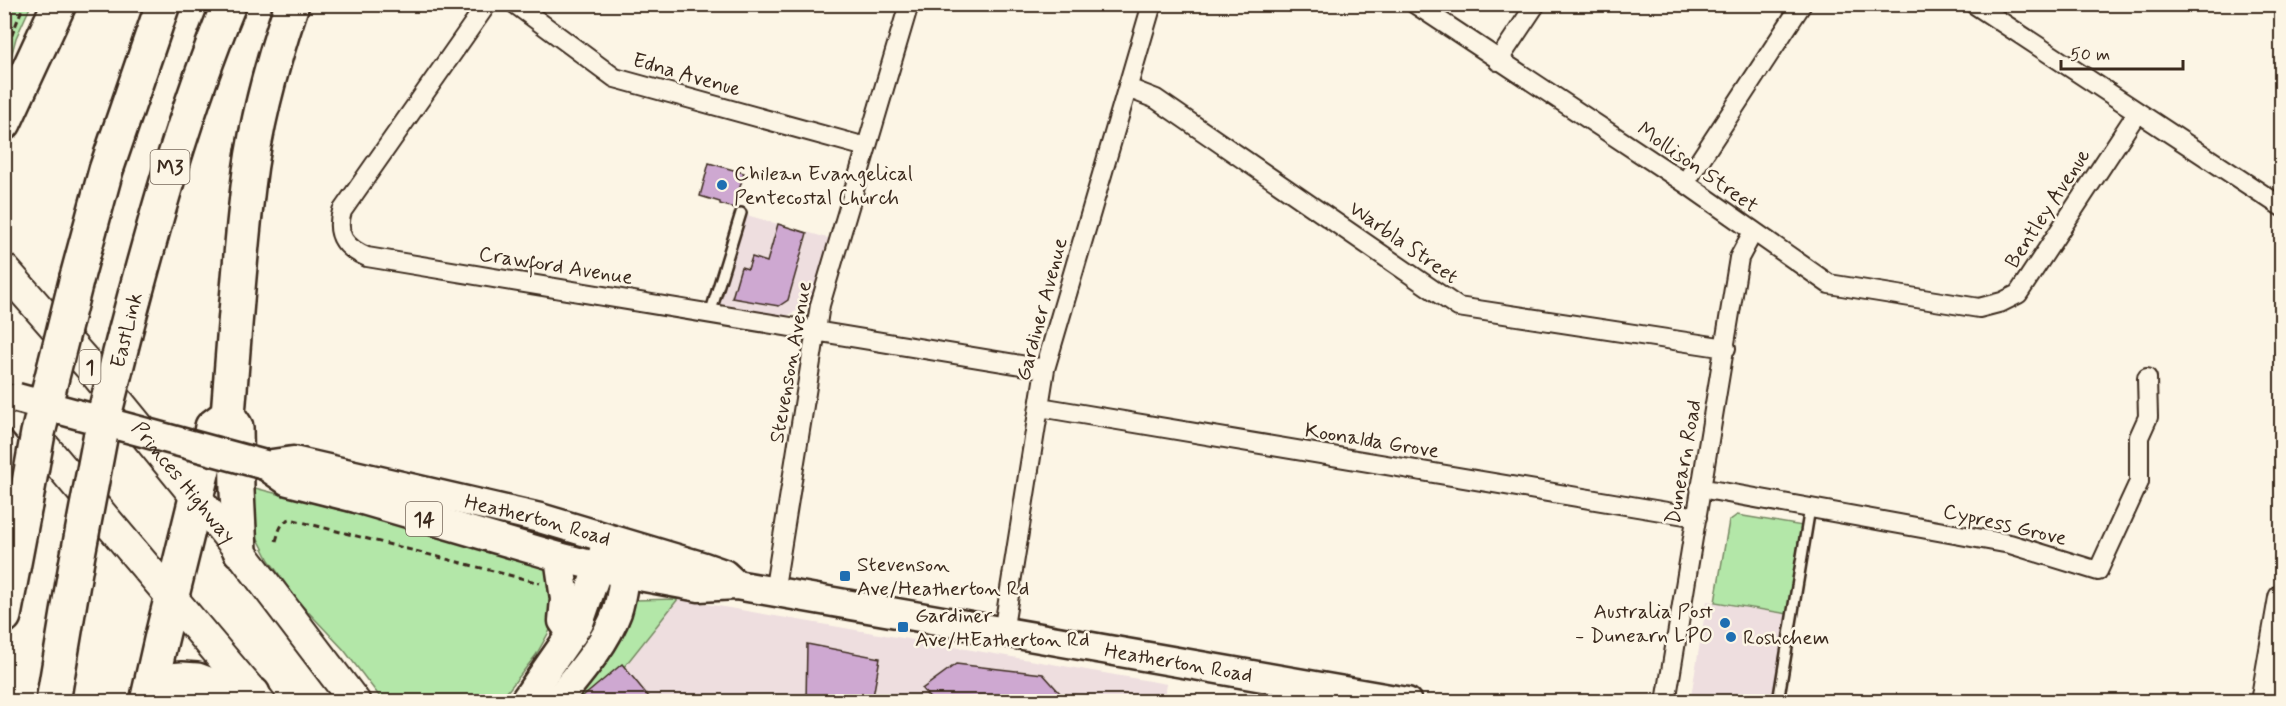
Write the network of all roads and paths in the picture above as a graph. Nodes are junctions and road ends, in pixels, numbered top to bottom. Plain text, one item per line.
1 (24, 4) edge
2 (59, 4) edge
3 (163, 4) edge
4 (229, 4) edge
5 (292, 4) edge
6 (487, 4) edge
7 (515, 4) edge
8 (909, 4) edge
9 (1152, 4) edge
10 (1415, 4) edge
11 (1536, 4) edge
12 (1802, 4) edge
13 (1974, 4) edge
14 (4, 55) edge
15 (1497, 61) junction
16 (1128, 88) junction
17 (2137, 113) junction
18 (4, 123) edge
19 (867, 147) junction
20 (1685, 183) junction
21 (2282, 207) edge
22 (741, 213) dead end
23 (1753, 232) junction
24 (4, 269) edge
25 (1979, 308) joint
26 (710, 314) junction
27 (815, 331) junction
28 (1726, 348) junction
29 (1045, 369) junction
30 (2147, 378) dead end
31 (4, 394) edge
32 (4, 399) edge
33 (1040, 406) junction
34 (228, 415) junction
35 (282, 469) junction
36 (1700, 488) junction
37 (195, 496) junction
38 (1810, 508) junction
39 (1697, 517) junction
40 (276, 541) dead end
41 (620, 541) junction
42 (240, 551) junction
43 (611, 569) junction
44 (561, 570) junction
45 (736, 585) junction
46 (774, 593) junction
47 (171, 595) junction
48 (2282, 598) edge
49 (4, 616) edge
50 (1003, 633) junction
51 (572, 634) junction
52 (149, 695) edge
53 (256, 698) edge
54 (53, 702) edge
55 (355, 702) edge
56 (524, 702) edge
57 (556, 702) edge
58 (1407, 702) edge
59 (1666, 702) edge
60 (1778, 702) edge
61 (2264, 702) edge

1 - 14 path
2 - 18 highway
3 - 49 highway, bridge
4 - 54 highway, EastLink / M3, bridge
5 - 34 highway
6 - 26 street, Crawford Avenue
7 - 19 street, Edna Avenue
8 - 19 street, Stevenson Avenue
9 - 16 street, Gardiner Avenue
10 - 15 street, Mollison Street
11 - 15 street
12 - 20 street
13 - 17 street
15 - 20 street, Mollison Street
16 - 28 street, Warbla Street
16 - 29 street, Gardiner Avenue
17 - 21 street
17 - 25 street, Bentley Avenue
19 - 27 street, Stevenson Avenue
20 - 23 street, Mollison Street
22 - 26 lane
23 - 25 street, Mollison Street
23 - 28 street, Dunearn Road
24 - 37 highway, Princes Highway / 1
26 - 27 street, Crawford Avenue
27 - 29 street, Crawford Avenue
27 - 46 street, Stevenson Avenue
28 - 36 street, Dunearn Road
29 - 33 street, Gardiner Avenue
30 - 38 street, Cypress Grove
31 - 35 main road, Heatherton Road / 14, bridge
32 - 47 highway
33 - 39 street, Koonalda Grove
33 - 50 street, Gardiner Avenue
34 - 37 highway
34 - 42 highway
35 - 41 main road, Heatherton Road / 14
35 - 44 main road, Heatherton Road / 14
36 - 38 street, Cypress Grove
36 - 39 street, Dunearn Road
37 - 42 highway, Princes Highway / 1
37 - 47 highway
38 - 60 lane
39 - 59 street, Dunearn Road
40 - 44 path
41 - 43 main road
41 - 45 main road, Heatherton Road / 14
42 - 55 highway, Princes Highway / 1
43 - 44 main road, Heatherton Road / 14
43 - 45 main road, Heatherton Road / 14
43 - 51 main road
43 - 57 main road
44 - 51 main road
45 - 46 main road, Heatherton Road / 14
46 - 50 main road, Heatherton Road / 14
47 - 52 highway
47 - 53 highway
48 - 61 main road
50 - 58 main road, Heatherton Road / 14
51 - 56 main road
52 - 53 highway

